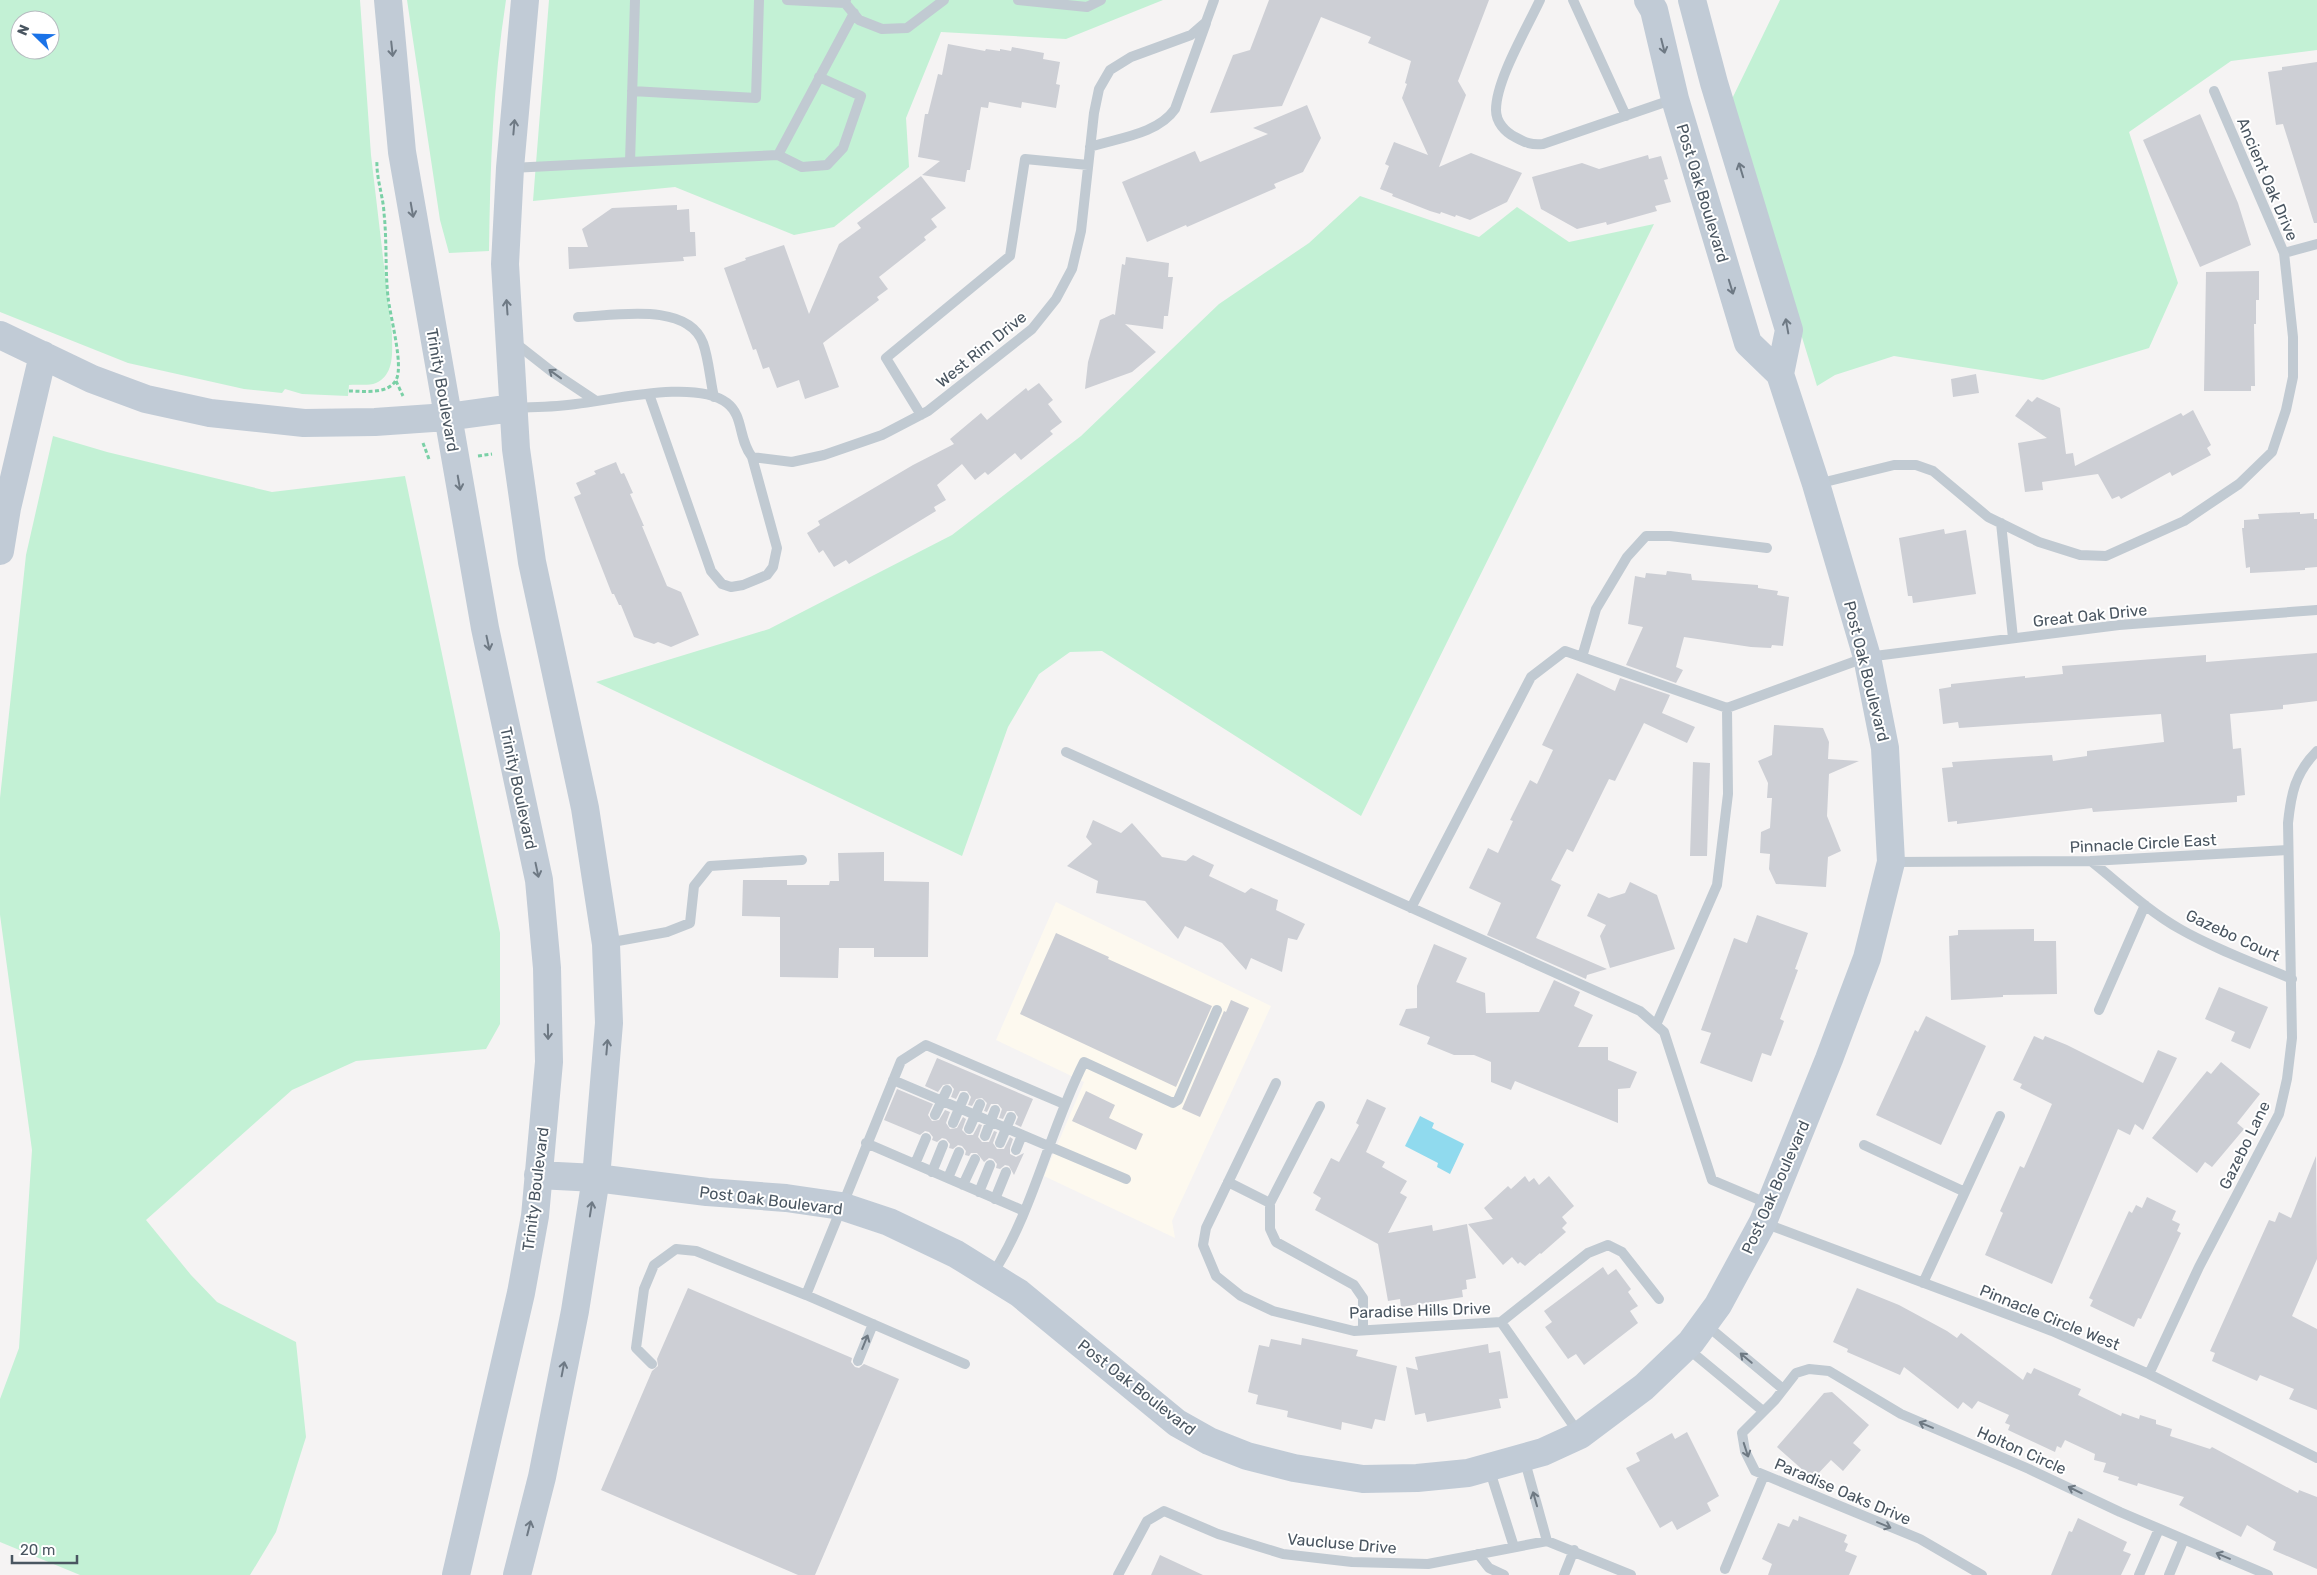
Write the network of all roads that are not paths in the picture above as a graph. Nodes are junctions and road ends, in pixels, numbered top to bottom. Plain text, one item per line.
1 (388, 0) edge
2 (525, 0) edge
3 (635, 0) edge
4 (759, 0) edge
5 (787, 0) edge
6 (944, 0) edge
7 (1018, 0) edge
8 (1101, 0) edge
9 (1214, 0) edge
10 (1540, 0) edge
11 (1573, 0) edge
12 (1648, 0) edge
13 (1692, 0) edge
14 (846, 1) edge
15 (1063, 2) edge
16 (854, 14) junction
17 (1206, 22) junction
18 (820, 77) junction
19 (2214, 90) dead end
20 (632, 91) junction
21 (1675, 99) junction
22 (1626, 116) junction
23 (1090, 147) junction
24 (778, 155) junction
25 (630, 162) junction
26 (1088, 165) junction
27 (510, 168) junction
28 (2317, 244) edge
29 (2284, 253) junction
30 (578, 317) dead end
31 (0, 335) edge
32 (509, 338) junction
33 (43, 355) junction
34 (1780, 374) junction
35 (649, 394) junction
36 (714, 397) junction
37 (596, 401) junction
38 (513, 408) junction
39 (921, 415) junction
40 (447, 418) junction
41 (752, 456) junction
42 (1816, 484) junction
43 (2001, 523) junction
44 (1768, 548) dead end
45 (0, 551) edge
46 (2317, 610) edge
47 (2013, 638) junction
48 (1582, 657) junction
49 (1867, 657) junction
50 (1728, 708) junction
51 (2317, 751) edge
52 (1066, 752) dead end
53 (2288, 850) junction
54 (802, 860) dead end
55 (2091, 861) junction
56 (1891, 862) junction
57 (2145, 905) junction
58 (1411, 908) junction
59 (606, 944) junction
60 (2292, 979) junction
61 (1217, 1010) dead end
62 (2099, 1010) dead end
63 (1656, 1025) junction
64 (893, 1080) junction
65 (1276, 1083) dead end
66 (947, 1090) dead end
67 (964, 1097) dead end
68 (942, 1101) junction
69 (980, 1104) dead end
70 (1064, 1104) junction
71 (1320, 1106) dead end
72 (959, 1108) junction
73 (996, 1110) dead end
74 (936, 1115) dead end
75 (975, 1115) junction
76 (2000, 1116) dead end
77 (1011, 1117) dead end
78 (953, 1122) dead end
79 (991, 1122) junction
80 (969, 1129) dead end
81 (1006, 1129) junction
82 (1022, 1135) junction
83 (985, 1136) dead end
84 (926, 1138) dead end
85 (866, 1143) junction
86 (1000, 1143) dead end
87 (943, 1145) dead end
88 (1864, 1145) dead end
89 (1050, 1148) junction
90 (1016, 1150) dead end
91 (959, 1152) dead end
92 (975, 1159) dead end
93 (915, 1164) junction
94 (990, 1165) dead end
95 (932, 1172) junction
96 (1006, 1172) dead end
97 (538, 1175) junction
98 (596, 1178) junction
99 (948, 1178) junction
100 (1126, 1179) dead end
101 (1228, 1182) junction
102 (963, 1185) junction
103 (979, 1192) junction
104 (1965, 1192) junction
105 (995, 1199) junction
106 (1270, 1203) junction
107 (841, 1206) junction
108 (1024, 1211) junction
109 (1767, 1213) junction
110 (991, 1276) junction
111 (1923, 1282) junction
112 (806, 1295) junction
113 (1659, 1299) dead end
114 (1501, 1322) junction
115 (1704, 1323) junction
116 (872, 1324) junction
117 (1363, 1330) junction
118 (1685, 1347) junction
119 (858, 1361) dead end
120 (652, 1364) dead end
121 (965, 1364) dead end
122 (2149, 1374) junction
123 (1783, 1389) junction
124 (1775, 1400) joint
125 (1764, 1411) junction
126 (1580, 1436) junction
127 (1524, 1458) junction
128 (2317, 1458) edge
129 (1489, 1467) junction
130 (1764, 1475) junction
131 (2159, 1528) junction
132 (2184, 1539) junction
133 (1547, 1541) junction
134 (1514, 1547) junction
135 (1574, 1550) junction
136 (1478, 1554) junction
137 (1725, 1569) dead end
138 (456, 1575) edge
139 (517, 1575) edge
140 (1118, 1575) edge
141 (1504, 1575) edge
142 (1564, 1575) edge
143 (1631, 1575) edge
144 (1982, 1575) edge
145 (2139, 1575) edge
146 (2169, 1575) edge
147 (2268, 1575) edge

1 -> 40 street, Trinity Boulevard
27 -> 2 street
3 - 20 lane
4 - 20 lane
5 - 14 lane
6 - 16 lane
7 - 15 lane
8 - 15 lane
9 - 17 lane
10 - 22 lane
11 - 22 lane
12 -> 21 street, Post Oak Boulevard
34 -> 13 street, Post Oak Boulevard
14 - 16 lane
16 - 18 lane
17 - 23 lane
17 - 23 lane, West Rim Drive
18 - 24 lane
18 - 24 lane
19 - 29 lane, Ancient Oak Drive
20 - 25 lane
21 - 22 lane
21 -> 34 street, Post Oak Boulevard
23 - 26 lane, West Rim Drive
24 - 25 lane
25 - 27 lane
26 - 39 lane, West Rim Drive
26 - 39 lane
32 -> 27 street
28 - 29 lane
29 - 43 lane, Ancient Oak Drive
30 - 36 lane
31 - 33 street
37 -> 32 lane
32 - 38 street
33 - 40 street
33 - 45 street
34 - 42 street, Post Oak Boulevard
35 - 36 lane
35 - 37 lane
35 - 41 lane
36 - 41 lane
37 - 38 lane
38 - 40 street
38 - 59 street
39 - 41 lane, West Rim Drive
40 -> 97 street, Trinity Boulevard
42 - 43 lane, Ancient Oak Drive
42 - 49 street, Post Oak Boulevard
43 - 47 lane
44 - 48 lane
46 - 47 lane, Great Oak Drive
47 - 49 lane, Great Oak Drive
48 - 50 lane
48 - 58 lane
49 - 50 lane, Great Oak Drive
49 - 56 street, Post Oak Boulevard
50 - 63 lane
51 - 53 lane
52 - 58 lane
53 - 55 lane, Pinnacle Circle East
53 - 60 lane, Gazebo Lane
54 - 59 lane
55 - 56 lane, Pinnacle Circle East
55 - 57 lane, Gazebo Court
56 - 109 street, Post Oak Boulevard
57 - 60 lane, Gazebo Court
57 - 62 lane
58 - 63 lane
98 -> 59 street
60 - 122 lane, Gazebo Lane
61 - 70 lane
63 - 109 lane, Pinnacle Circle West
64 - 68 lane
64 - 70 lane
64 - 85 lane
65 - 101 lane, Paradise Hills Drive
66 - 68 lane
67 - 72 lane
68 - 72 lane
68 - 74 lane
69 - 75 lane
70 - 89 lane
71 - 106 lane
72 - 75 lane
72 - 78 lane
73 - 79 lane
75 - 79 lane
75 - 80 lane
76 - 104 lane
77 - 81 lane
79 - 81 lane
79 - 83 lane
81 - 82 lane
81 - 86 lane
82 - 89 lane
82 - 90 lane
84 - 93 lane
85 - 93 lane
85 - 107 lane
87 - 95 lane
88 - 104 lane
89 - 100 lane
89 - 108 lane
91 - 99 lane
92 - 102 lane
93 - 95 lane
94 - 103 lane
95 - 99 lane
96 - 105 lane
97 - 98 street, Post Oak Boulevard
97 - 138 street, Trinity Boulevard
98 - 107 street, Post Oak Boulevard
139 -> 98 street
99 - 102 lane
101 - 106 lane
101 - 117 lane, Paradise Hills Drive
102 - 103 lane
103 - 105 lane
104 - 111 lane
105 - 108 lane
106 - 117 lane
107 - 110 street, Post Oak Boulevard
107 - 112 lane
108 - 110 lane
109 - 111 lane, Pinnacle Circle West
109 - 115 street, Post Oak Boulevard
110 - 129 street, Post Oak Boulevard
111 - 122 lane, Pinnacle Circle West
112 - 116 lane
112 - 120 lane
113 - 114 lane
114 - 117 lane, Paradise Hills Drive
114 - 126 lane, Paradise Hills Drive
115 - 118 street, Post Oak Boulevard
123 -> 115 lane
119 -> 116 lane
116 - 121 lane
118 - 125 lane
118 - 126 street, Post Oak Boulevard
122 - 128 lane, Pinnacle Circle West
123 - 124 lane, Holton Circle
131 -> 123 lane, Holton Circle
124 - 125 lane, Paradise Oaks Drive
125 -> 130 lane, Paradise Oaks Drive
126 - 127 street, Post Oak Boulevard
127 - 129 street, Post Oak Boulevard
133 -> 127 lane
129 - 134 lane
130 - 137 lane
130 -> 144 lane, Paradise Oaks Drive
131 - 132 lane, Holton Circle
131 - 145 lane
132 - 146 lane
147 -> 132 lane, Holton Circle
133 - 134 lane, Vaucluse Drive
133 - 135 lane, Vaucluse Drive
134 - 136 lane, Vaucluse Drive
135 - 142 lane
135 - 143 lane, Vaucluse Drive
136 - 140 lane, Vaucluse Drive
136 - 141 lane

